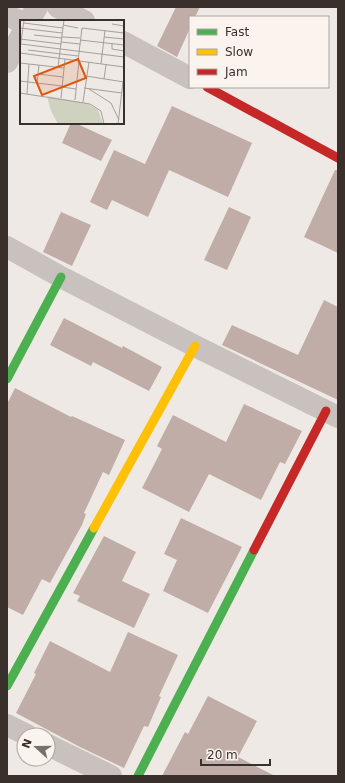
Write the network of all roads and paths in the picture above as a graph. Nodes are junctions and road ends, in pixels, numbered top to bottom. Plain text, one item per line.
1 (37, 7) edge
2 (58, 7) edge
3 (7, 15) edge
4 (30, 20) edge
5 (82, 20) edge
6 (20, 22) edge
7 (20, 38) edge
8 (124, 43) edge
9 (7, 62) edge
10 (189, 77) edge
11 (209, 88) edge
12 (338, 158) edge
13 (7, 247) edge
14 (62, 277) junction
15 (195, 346) junction
16 (10, 367) edge
17 (332, 414) edge
18 (7, 686) edge
19 (7, 725) edge
20 (16, 730) edge
21 (56, 749) edge
22 (111, 776) edge
23 (138, 776) edge

1 - 4 street
2 - 5 street
3 - 6 street
7 - 9 street
8 - 10 street
11 - 12 street
13 - 14 street
14 - 15 street
14 - 16 street
15 - 17 street
15 - 18 street
17 - 23 street
19 - 20 street
21 - 22 street

